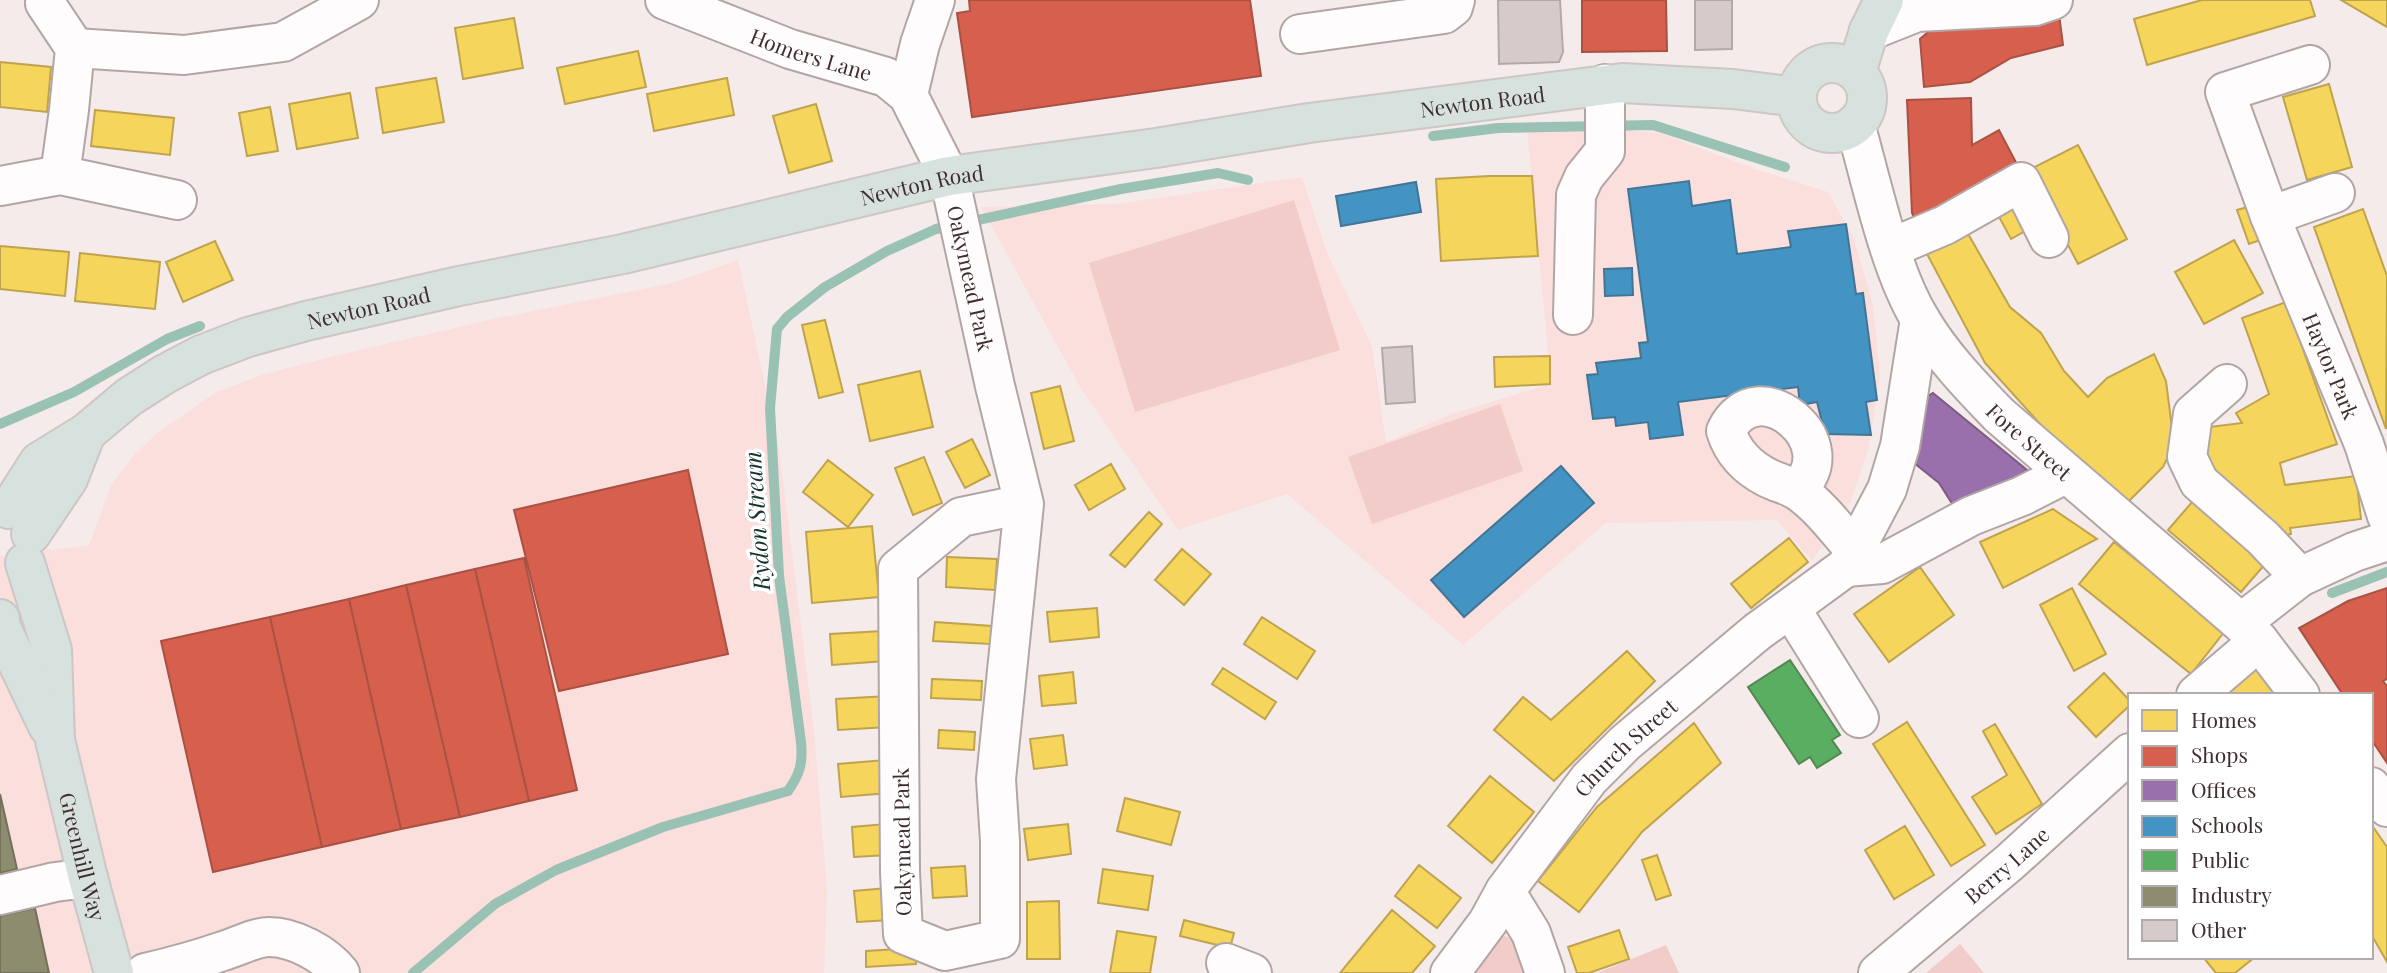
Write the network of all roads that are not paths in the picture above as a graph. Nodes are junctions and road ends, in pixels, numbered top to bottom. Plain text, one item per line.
1 (359, 0) edge
2 (665, 0) edge
3 (935, 0) edge
4 (1455, 0) edge
5 (2053, 0) edge
6 (37, 1) edge
7 (1876, 16) edge
8 (1300, 34) dead end
9 (75, 48) junction
10 (2310, 65) dead end
11 (1856, 72) junction
12 (908, 95) junction
13 (1797, 97) junction
14 (1605, 116) junction
15 (1855, 124) junction
16 (60, 175) junction
17 (0, 186) edge
18 (952, 192) junction
19 (2335, 192) dead end
20 (177, 200) dead end
21 (2270, 216) junction
22 (2049, 239) dead end
23 (1891, 248) junction
24 (1573, 315) dead end
25 (1920, 319) junction
26 (2227, 384) dead end
27 (2065, 474) junction
28 (1796, 490) dead end
29 (1024, 504) junction
30 (2387, 516) edge
31 (13, 538) edge
32 (2387, 541) edge
33 (1851, 558) junction
34 (2300, 577) junction
35 (1791, 609) junction
36 (0, 619) edge
37 (2250, 632) junction
38 (2198, 693) edge
39 (2298, 693) edge
40 (1859, 718) dead end
41 (55, 740) junction
42 (2128, 755) edge
43 (2373, 789) edge
44 (2387, 807) edge
45 (88, 878) junction
46 (1504, 891) junction
47 (0, 895) edge
48 (333, 971) edge
49 (114, 973) edge
50 (145, 973) edge
51 (1450, 973) edge
52 (1545, 973) edge
53 (1878, 973) edge

1 - 9 street
2 - 12 street, Homers Lane
3 - 12 street
4 - 8 street
5 - 7 street
6 - 9 street
7 - 11 main road
9 - 16 street
10 - 21 street, Haytor Park
11 - 13 main road
11 - 15 main road
12 - 18 street, Homers Lane
13 - 14 main road, Newton Road
13 - 15 main road
14 - 18 main road, Newton Road
14 - 24 street
15 - 23 street, Fore Street
16 - 17 street
16 - 20 street
18 - 29 street, Oakymead Park
18 - 31 main road, Newton Road
19 - 21 street
21 - 30 street, Haytor Park
22 - 23 street
23 - 25 street, Fore Street
25 - 27 street, Fore Street
25 - 33 street, Church Street
26 - 34 street
27 - 33 street
27 - 37 street, Fore Street
28 - 33 street
29 - 29 street, Oakymead Park
31 - 41 main road, Greenhill Way
32 - 34 street
33 - 35 street, Church Street
34 - 37 street
35 - 40 street
35 - 46 street, Church Street
36 - 41 main road, Greenhill Way
37 - 38 street
37 - 39 street, Fore Street
41 - 45 main road, Greenhill Way
42 - 53 street, Berry Lane
43 - 44 street
45 - 47 street
45 - 49 main road, Greenhill Way
46 - 51 street, Church Street
46 - 52 street
48 - 50 street

